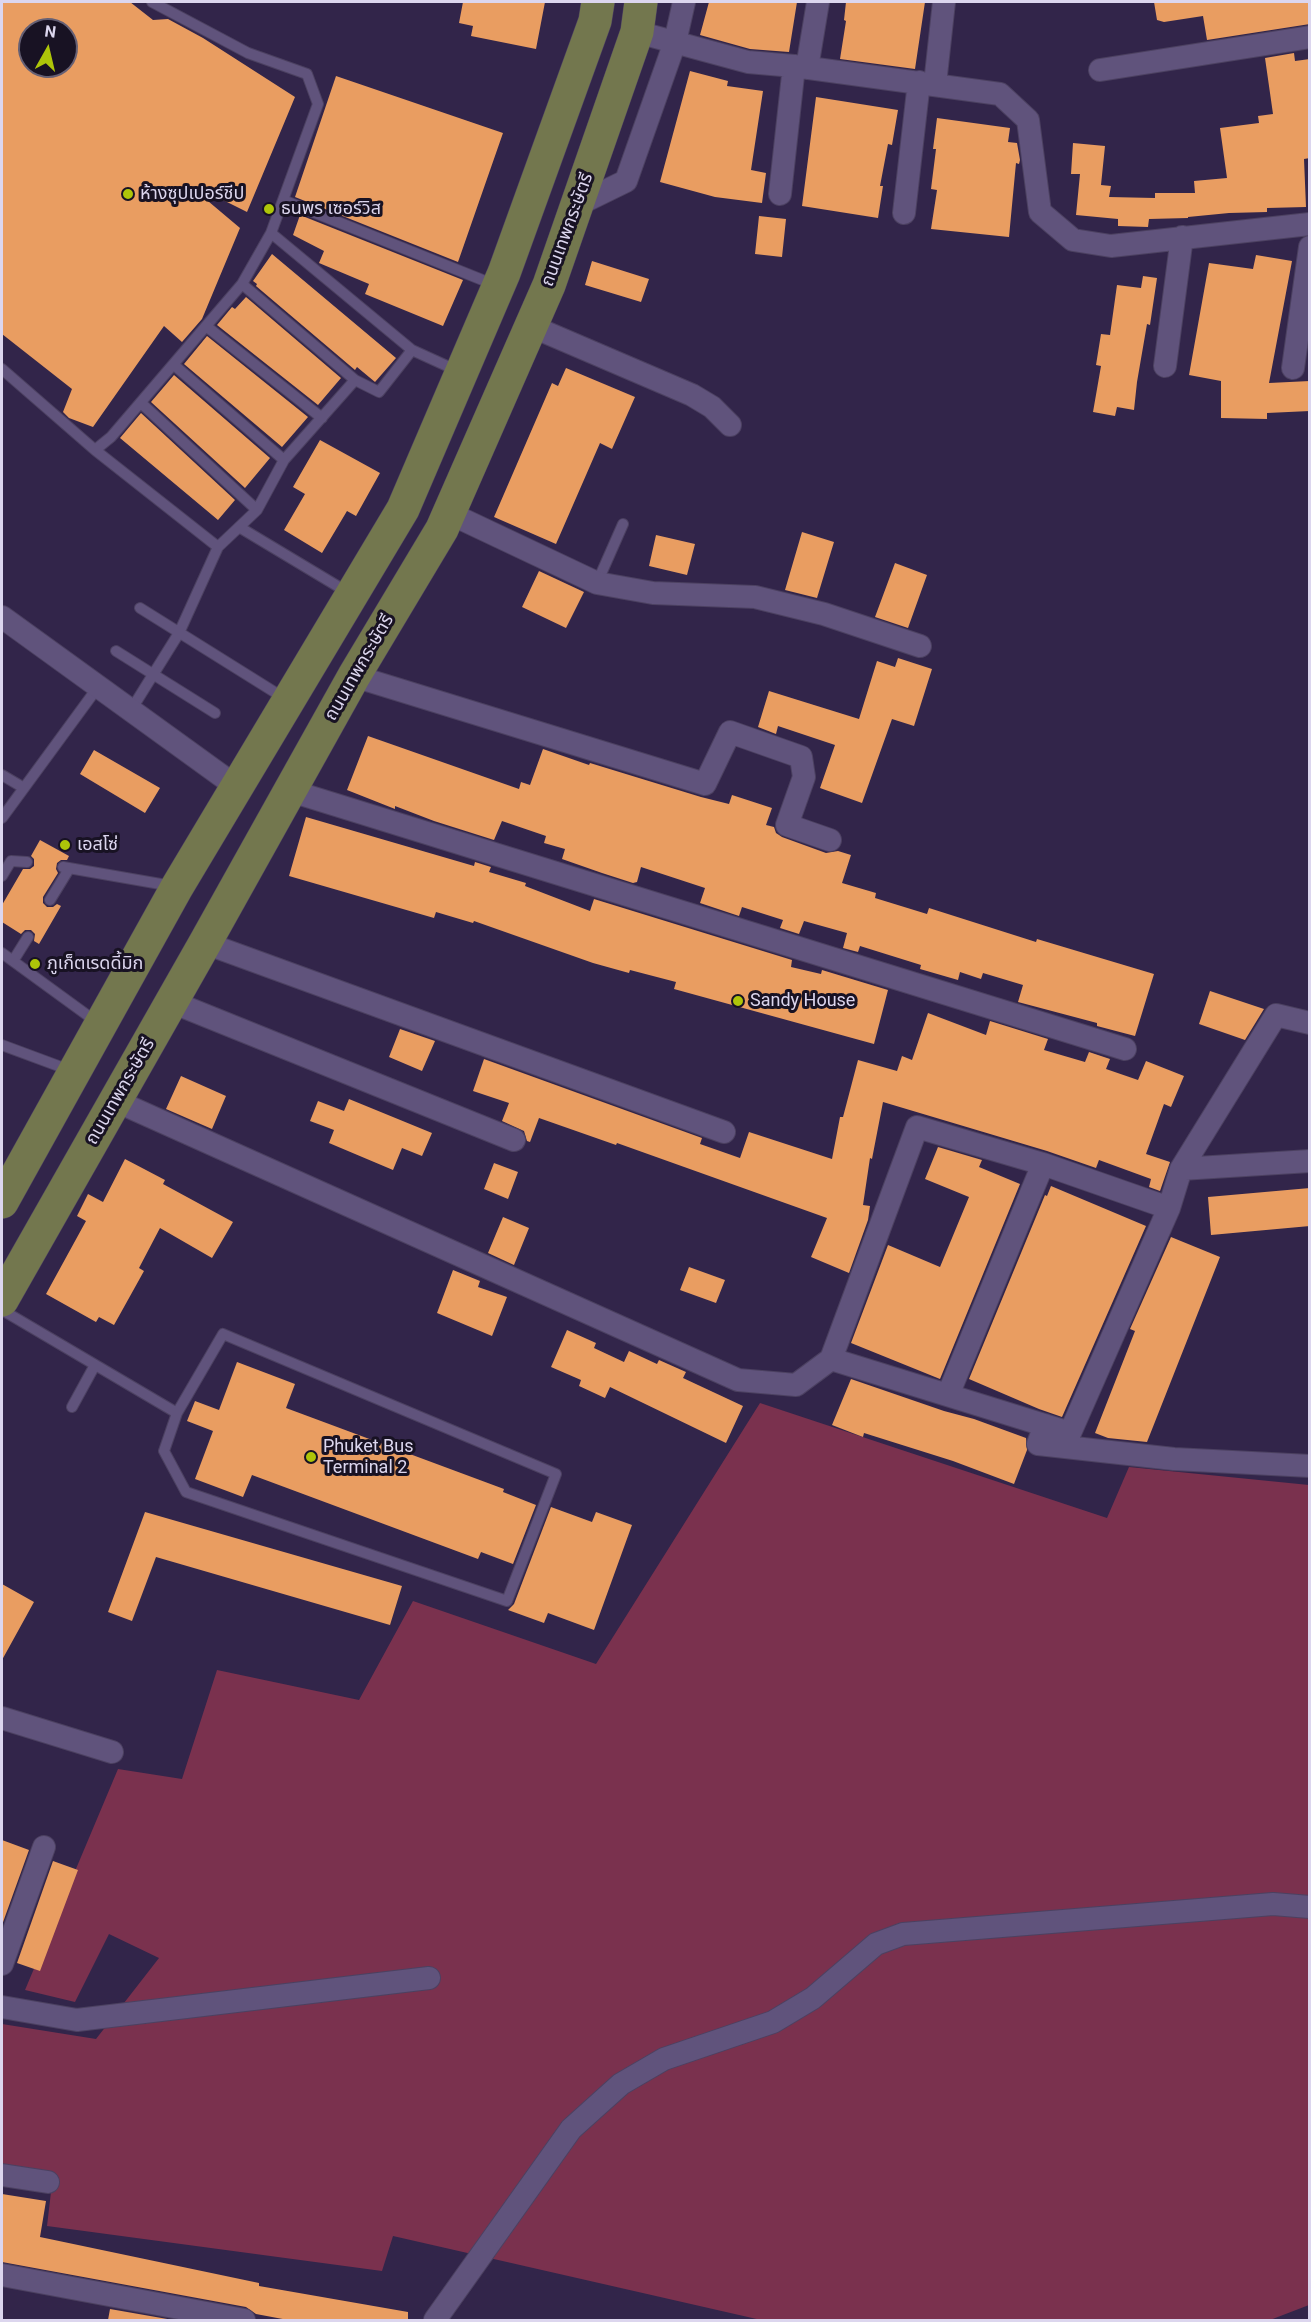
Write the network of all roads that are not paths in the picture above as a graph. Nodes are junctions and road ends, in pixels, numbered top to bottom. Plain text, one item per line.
1 (152, 2) edge
2 (598, 2) edge
3 (684, 2) edge
4 (818, 2) edge
5 (944, 2) edge
6 (639, 17) edge
7 (1310, 37) edge
8 (675, 42) junction
9 (800, 67) junction
10 (1100, 70) dead end
11 (927, 83) junction
12 (780, 194) dead end
13 (284, 200) junction
14 (577, 206) junction
15 (904, 213) dead end
16 (1310, 224) edge
17 (272, 233) junction
18 (1182, 237) junction
19 (1310, 247) edge
20 (242, 284) junction
21 (498, 286) junction
22 (206, 326) junction
23 (531, 326) junction
24 (412, 350) junction
25 (174, 365) junction
26 (1165, 366) dead end
27 (1293, 368) dead end
28 (2, 369) edge
29 (462, 372) junction
30 (355, 380) junction
31 (141, 403) junction
32 (322, 418) junction
33 (730, 424) dead end
34 (95, 450) junction
35 (284, 460) junction
36 (257, 510) junction
37 (448, 513) junction
38 (623, 524) dead end
39 (239, 527) junction
40 (218, 547) junction
41 (597, 583) junction
42 (352, 595) junction
43 (140, 608) dead end
44 (2, 616) edge
45 (179, 633) junction
46 (920, 646) dead end
47 (116, 651) dead end
48 (153, 676) junction
49 (354, 676) junction
50 (98, 687) junction
51 (288, 701) junction
52 (131, 710) junction
53 (215, 713) dead end
54 (2, 775) edge
55 (237, 787) junction
56 (24, 788) junction
57 (291, 791) junction
58 (2, 818) edge
59 (830, 840) dead end
60 (27, 862) dead end
61 (2, 876) edge
62 (177, 887) junction
63 (50, 900) dead end
64 (28, 937) dead end
65 (205, 944) junction
66 (2, 953) edge
67 (13, 961) junction
68 (172, 1002) junction
69 (1310, 1023) edge
70 (101, 1025) junction
71 (2, 1045) edge
72 (1125, 1049) dead end
73 (76, 1072) junction
74 (116, 1101) junction
75 (724, 1132) dead end
76 (514, 1140) dead end
77 (1310, 1161) edge
78 (1043, 1164) junction
79 (1181, 1169) junction
80 (2, 1202) edge
81 (1169, 1208) junction
82 (2, 1300) edge
83 (2, 1310) edge
84 (831, 1359) junction
85 (95, 1365) junction
86 (948, 1395) junction
87 (72, 1407) dead end
88 (177, 1413) junction
89 (1045, 1425) junction
90 (1310, 1466) edge
91 (2, 1718) edge
92 (112, 1752) dead end
93 (44, 1847) dead end
94 (1310, 1907) edge
95 (2, 1964) edge
96 (429, 1978) dead end
97 (2, 2007) edge
98 (2, 2175) edge
99 (48, 2182) dead end
100 (2, 2275) edge
101 (244, 2320) edge
102 (435, 2320) edge

1 - 13 lane
2 - 21 main road
3 - 8 street
4 - 9 street
5 - 11 street
6 - 8 street
6 - 14 main road, ถนนเทพกระษัตรี
7 - 10 street
8 - 9 street
8 - 14 street
9 - 11 street
9 - 12 street
11 - 15 street
11 - 18 street
13 - 17 lane
13 - 21 lane
14 - 23 main road, ถนนเทพกระษัตรี
16 - 18 street
17 - 20 lane
17 - 24 lane
18 - 26 street
19 - 27 street
20 - 22 lane
20 - 30 lane
21 - 29 main road
22 - 25 lane
22 - 32 lane
23 - 33 street
23 - 37 main road, ถนนเทพกระษัตรี
24 - 29 lane
24 - 30 lane
25 - 31 lane
25 - 35 lane
28 - 34 lane
29 - 42 main road
30 - 32 lane
31 - 34 lane
31 - 36 lane
32 - 35 lane
34 - 40 lane
35 - 36 lane
36 - 39 lane
37 - 41 street
37 - 49 main road, ถนนเทพกระษัตรี
38 - 41 lane
39 - 40 lane
39 - 42 lane
40 - 45 lane
41 - 46 street
42 - 51 main road
43 - 45 lane
44 - 50 street
45 - 48 lane
45 - 51 lane
47 - 48 lane
48 - 52 lane
48 - 53 lane
49 - 57 main road, ถนนเทพกระษัตรี
49 - 59 street
50 - 52 street
50 - 56 lane
51 - 55 main road
52 - 55 street
54 - 56 lane
55 - 62 main road
56 - 58 lane
57 - 65 main road, ถนนเทพกระษัตรี
57 - 72 street
60 - 61 lane
62 - 63 lane
62 - 70 main road
64 - 67 lane
65 - 68 main road, ถนนเทพกระษัตรี
65 - 75 street
66 - 67 lane
67 - 70 lane
68 - 74 main road, ถนนเทพกระษัตรี
68 - 76 street
69 - 79 street
70 - 73 main road
71 - 73 lane
73 - 80 main road
74 - 82 main road, ถนนเทพกระษัตรี
74 - 84 street
77 - 79 street
78 - 81 street
78 - 84 street
78 - 86 street
79 - 81 street
81 - 89 street
83 - 85 lane
84 - 86 street
85 - 87 lane
85 - 88 lane
86 - 89 street
88 - 88 lane
89 - 90 street
91 - 92 street
93 - 95 street
94 - 102 street
96 - 97 street
98 - 99 street
100 - 101 street

